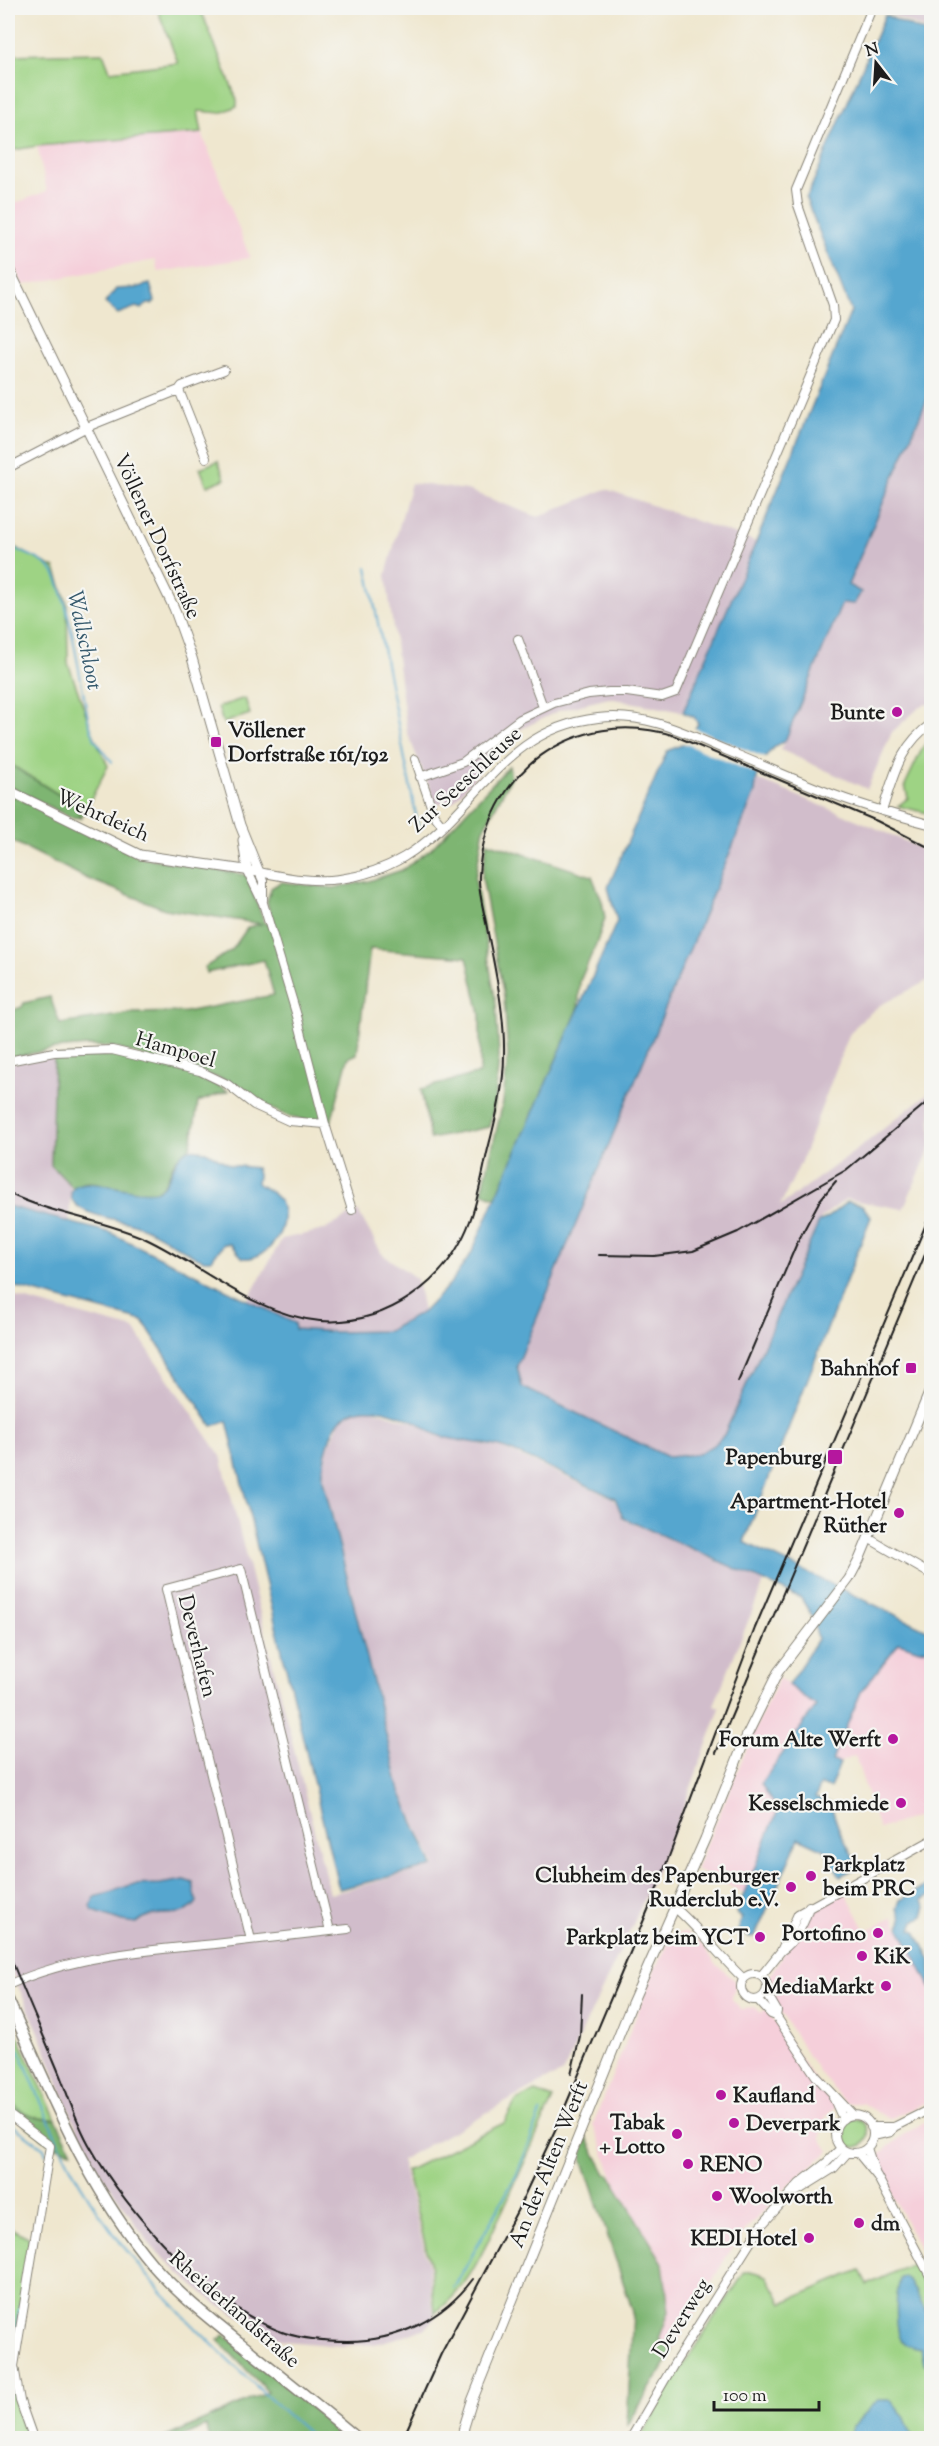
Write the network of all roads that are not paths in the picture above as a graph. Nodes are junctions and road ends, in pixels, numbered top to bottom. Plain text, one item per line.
1 (873, 8) edge
2 (8, 267) edge
3 (224, 370) dead end
4 (179, 390) junction
5 (87, 427) junction
6 (206, 458) dead end
7 (8, 468) edge
8 (518, 639) dead end
9 (543, 706) junction
10 (932, 723) edge
11 (415, 759) dead end
12 (420, 777) junction
13 (8, 790) edge
14 (882, 811) junction
15 (932, 825) edge
16 (443, 826) junction
17 (243, 834) junction
18 (247, 870) junction
19 (259, 872) junction
20 (262, 903) junction
21 (8, 1061) edge
22 (325, 1124) junction
23 (352, 1210) dead end
24 (932, 1386) edge
25 (868, 1538) junction
26 (932, 1575) edge
27 (932, 1840) edge
28 (674, 1906) junction
29 (348, 1929) dead end
30 (330, 1931) junction
31 (251, 1940) junction
32 (761, 1976) junction
33 (744, 1979) junction
34 (8, 1985) edge
35 (766, 1992) junction
36 (8, 2000) edge
37 (758, 2000) junction
38 (776, 2016) junction
39 (824, 2084) junction
40 (932, 2108) edge
41 (8, 2114) edge
42 (853, 2115) junction
43 (843, 2119) junction
44 (871, 2127) junction
45 (894, 2127) junction
46 (873, 2136) junction
47 (867, 2148) junction
48 (845, 2150) junction
49 (858, 2152) junction
50 (877, 2176) junction
51 (932, 2280) edge
52 (33, 2439) edge
53 (357, 2439) edge
54 (462, 2439) edge
55 (631, 2439) edge

1 - 9 street
2 - 5 street, Völlener Dorfstraße
3 - 4 street
4 - 5 street
4 - 6 street
5 - 7 street
5 - 17 street, Völlener Dorfstraße
8 - 9 street
9 - 12 street
10 - 14 street
11 - 12 street
12 - 16 street
13 - 18 street, Wehrdeich
14 - 15 street, Zur Seeschleuse
14 - 16 street, Zur Seeschleuse
16 - 19 street, Zur Seeschleuse
17 - 18 street, Völlener Dorfstraße
17 - 19 street, Völlener Dorfstraße
18 - 19 street, Wehrdeich
18 - 20 street
19 - 20 street
20 - 22 street
21 - 22 street, Hampoel
22 - 23 street
24 - 25 street, An der Alten Werft
25 - 26 street
25 - 28 street, An der Alten Werft
27 - 32 street
28 - 33 street
28 - 54 street, An der Alten Werft
29 - 30 street
30 - 31 street
30 - 31 street, Deverhafen
31 - 34 street
32 - 33 street
32 - 35 street
33 - 37 street
35 - 37 street
35 - 38 street
36 - 53 main road, Rheiderlandstraße
37 - 38 street
38 - 39 street
39 - 42 street
39 - 43 street
40 - 45 street
41 - 52 street
42 - 43 street
42 - 44 street
43 - 48 street
44 - 45 street
44 - 46 street
45 - 46 street
46 - 47 street
47 - 49 street
47 - 50 street
48 - 49 street
48 - 55 street, Deverweg
49 - 50 street
50 - 51 street

